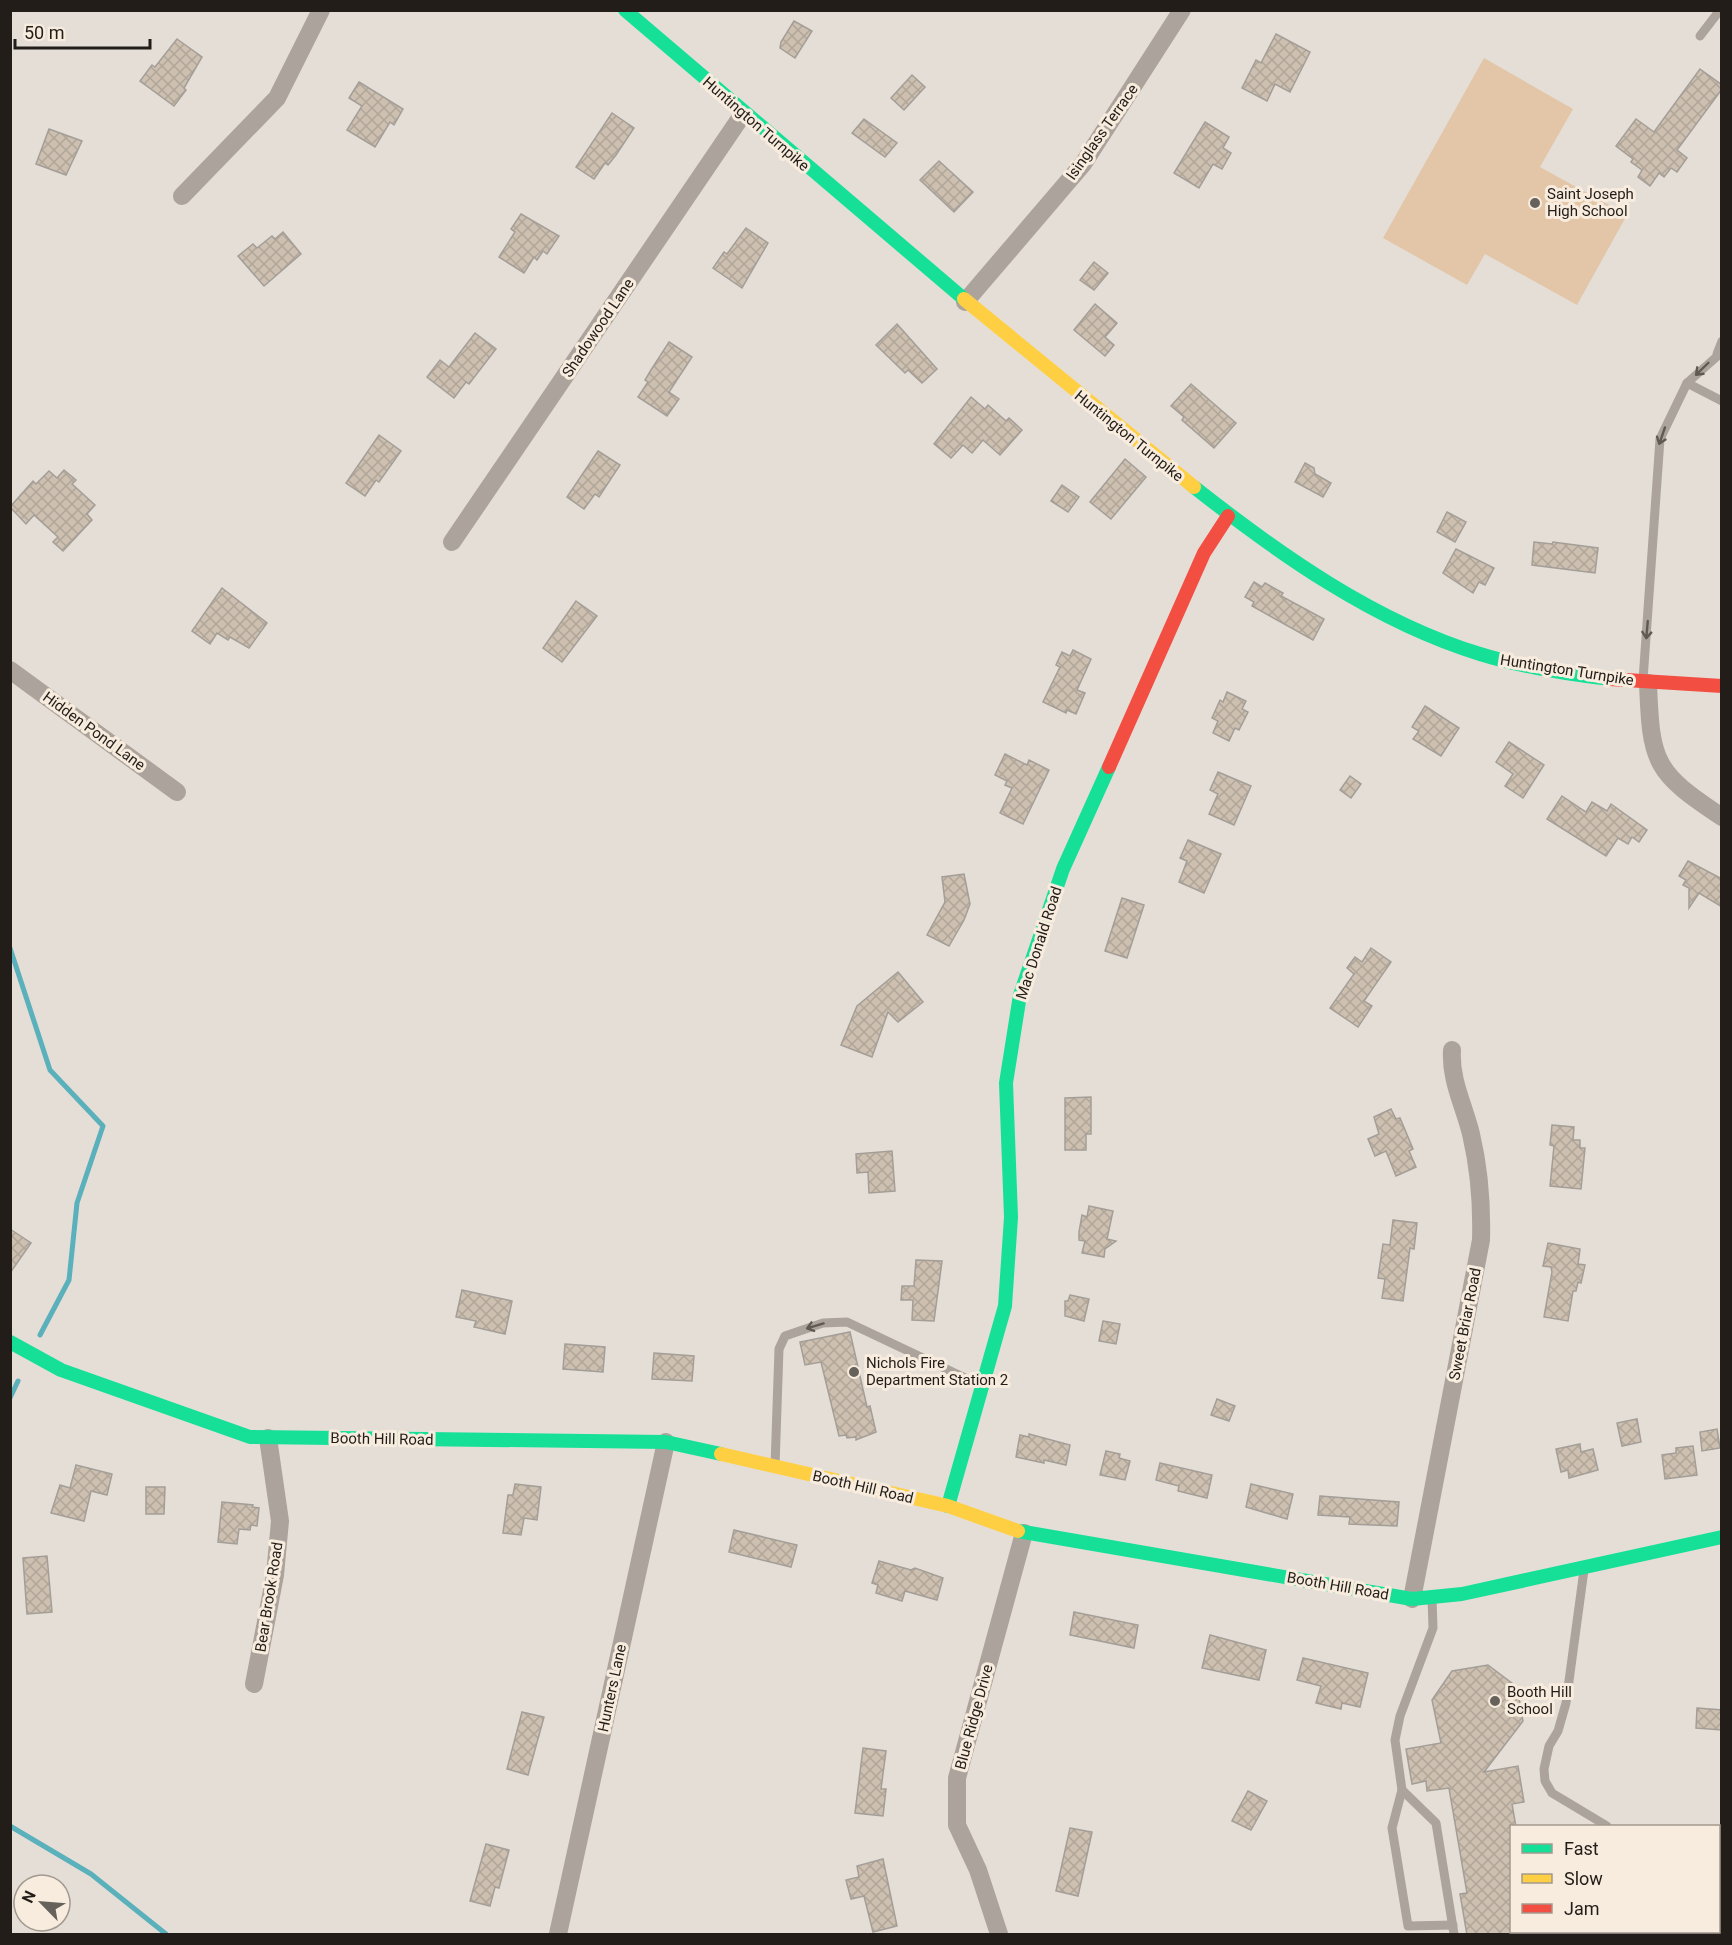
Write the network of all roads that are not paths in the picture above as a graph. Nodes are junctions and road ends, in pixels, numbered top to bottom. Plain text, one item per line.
1 (321, 10) edge
2 (625, 10) edge
3 (1182, 10) edge
4 (1720, 10) edge
5 (1700, 36) dead end
6 (743, 114) junction
7 (182, 196) dead end
8 (965, 302) junction
9 (1722, 341) edge
10 (1719, 353) edge
11 (1687, 383) junction
12 (1722, 401) edge
13 (1228, 516) junction
14 (452, 542) dead end
15 (10, 670) edge
16 (1645, 683) junction
17 (1722, 686) edge
18 (177, 792) dead end
19 (1722, 817) edge
20 (1452, 1050) dead end
21 (10, 1342) edge
22 (982, 1386) junction
23 (268, 1438) junction
24 (666, 1442) junction
25 (775, 1467) junction
26 (948, 1506) junction
27 (1024, 1533) junction
28 (1722, 1537) edge
29 (1585, 1567) junction
30 (1432, 1598) junction
31 (1412, 1599) junction
32 (254, 1684) dead end
33 (1402, 1790) junction
34 (1604, 1825) edge
35 (1454, 1930) edge
36 (558, 1935) edge
37 (999, 1935) edge

1 - 7 street
2 - 6 street, Huntington Turnpike
3 - 8 street, Isinglass Terrace
4 - 5 lane
6 - 8 street, Huntington Turnpike
6 - 14 street, Shadowood Lane
8 - 13 street, Huntington Turnpike
9 - 10 lane
10 -> 11 lane
11 - 12 lane
11 -> 16 lane
13 - 16 street, Huntington Turnpike
13 - 22 street, Mac Donald Road
15 - 18 street, Hidden Pond Lane
16 - 17 street, Huntington Turnpike
16 - 19 street
20 - 31 street, Sweet Briar Road
21 - 23 street, Booth Hill Road
22 -> 25 lane
22 - 26 street, Mac Donald Road
23 - 24 street, Booth Hill Road
23 - 32 street, Bear Brook Road
24 - 25 street, Booth Hill Road
24 - 36 street, Hunters Lane
25 - 26 street, Booth Hill Road
26 - 27 street, Booth Hill Road
27 - 31 street, Booth Hill Road
27 - 37 street, Blue Ridge Drive
28 - 29 street, Booth Hill Road
29 - 30 street, Booth Hill Road
29 - 34 lane
30 - 31 street, Booth Hill Road
30 - 33 lane
33 - 35 lane
33 - 35 lane

